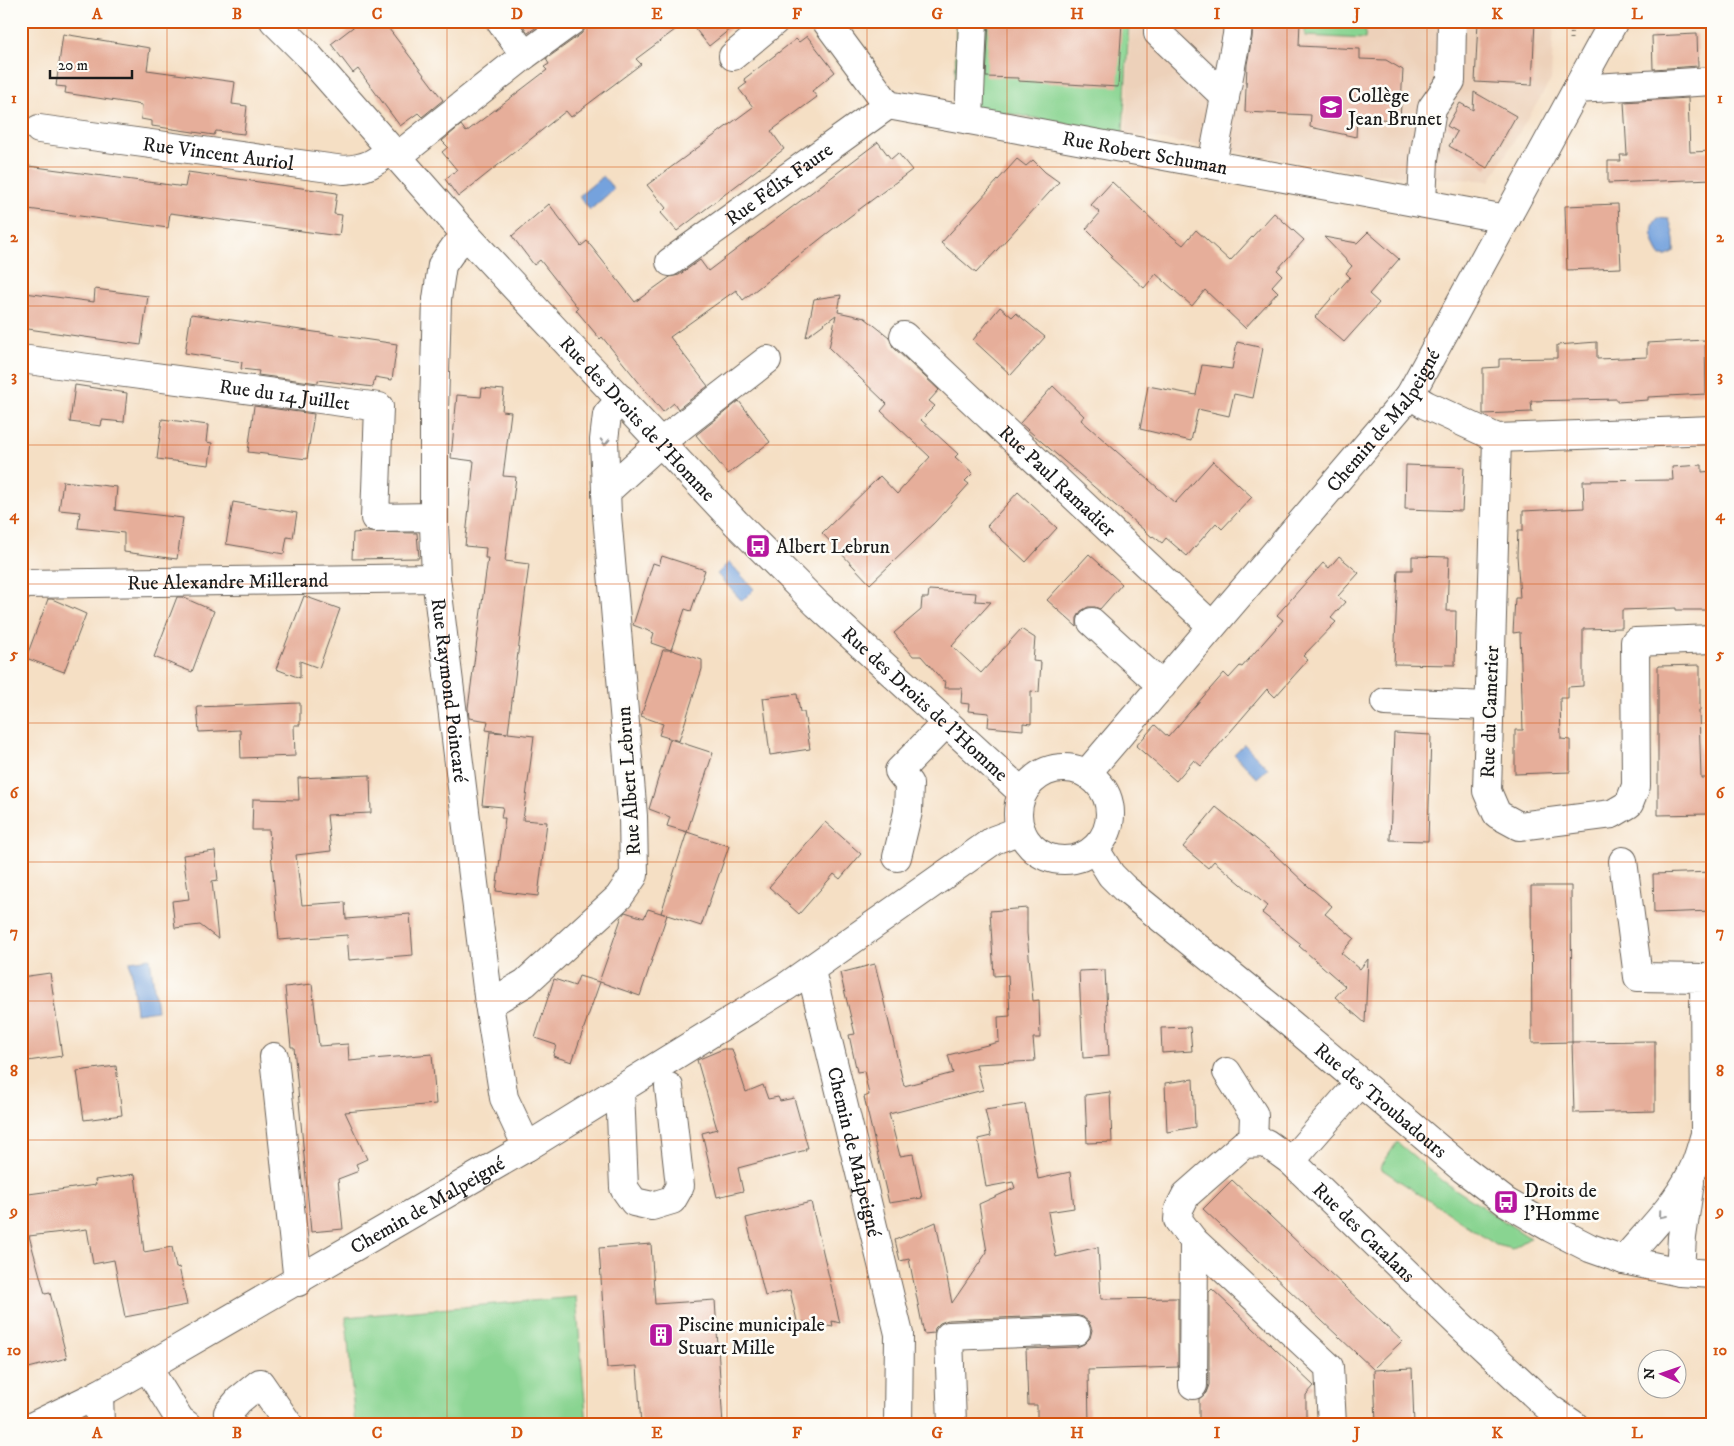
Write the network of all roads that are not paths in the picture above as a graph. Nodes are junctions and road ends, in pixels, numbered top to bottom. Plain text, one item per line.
1 (274, 21) edge
2 (500, 21) edge
3 (572, 21) edge
4 (775, 21) edge
5 (826, 21) edge
6 (974, 21) edge
7 (1158, 21) edge
8 (1238, 21) edge
9 (1452, 21) edge
10 (1614, 21) edge
11 (525, 55) junction
12 (733, 56) dead end
13 (1713, 81) edge
14 (1577, 89) junction
15 (1225, 97) junction
16 (888, 105) junction
17 (969, 120) junction
18 (40, 129) dead end
19 (395, 153) junction
20 (1212, 164) junction
21 (1422, 202) junction
22 (1506, 219) junction
23 (468, 236) junction
24 (670, 262) dead end
25 (904, 336) dead end
26 (21, 359) edge
27 (767, 360) dead end
28 (1410, 395) junction
29 (621, 399) junction
30 (1713, 430) edge
31 (1497, 438) junction
32 (661, 442) junction
33 (606, 492) junction
34 (434, 517) junction
35 (436, 578) junction
36 (21, 587) edge
37 (1092, 622) dead end
38 (1212, 626) junction
39 (1713, 639) edge
40 (1162, 686) junction
41 (1385, 702) dead end
42 (1489, 706) junction
43 (946, 723) junction
44 (1087, 773) junction
45 (1025, 789) junction
46 (1021, 830) junction
47 (1095, 849) junction
48 (897, 857) dead end
49 (1623, 861) dead end
50 (811, 971) junction
51 (1708, 974) edge
52 (489, 1004) junction
53 (274, 1057) dead end
54 (1227, 1072) dead end
55 (1360, 1082) junction
56 (669, 1087) dead end
57 (620, 1090) junction
58 (1253, 1142) junction
59 (527, 1147) junction
60 (1291, 1161) junction
61 (1691, 1176) junction
62 (1194, 1241) junction
63 (1624, 1260) junction
64 (1680, 1272) junction
65 (1713, 1274) edge
66 (298, 1282) junction
67 (1076, 1331) dead end
68 (148, 1367) junction
69 (1193, 1385) dead end
70 (99, 1394) junction
71 (35, 1425) edge
72 (100, 1425) edge
73 (187, 1425) edge
74 (232, 1425) edge
75 (289, 1425) edge
76 (898, 1425) edge
77 (952, 1425) edge
78 (1332, 1425) edge
79 (1574, 1425) edge

1 - 19 street, Rue des Droits de l'Homme
2 - 11 street
3 - 11 street, Rue Vincent Auriol
4 - 12 street
5 - 16 street
6 - 17 street
7 - 15 street
8 - 15 street
9 - 21 street
10 - 14 street, Chemin de Malpeigné
11 - 19 street, Rue Vincent Auriol
13 - 14 street
14 - 22 street, Chemin de Malpeigné
15 - 20 street
16 - 17 street, Rue Robert Schuman
16 - 24 street, Rue Félix Faure
17 - 20 street, Rue Robert Schuman
18 - 19 street, Rue Vincent Auriol
19 - 23 street, Rue des Droits de l'Homme
20 - 21 street, Rue Robert Schuman
21 - 22 street, Rue Robert Schuman
22 - 28 street, Chemin de Malpeigné
23 - 29 street, Rue des Droits de l'Homme
23 - 34 street, Rue Raymond Poincaré
25 - 38 street, Rue Paul Ramadier
26 - 34 street, Rue du 14 Juillet
27 - 32 street
28 - 31 street
28 - 38 street, Chemin de Malpeigné
29 - 32 street, Rue des Droits de l'Homme
29 -> 33 street, Rue Albert Lebrun
30 - 31 street
31 - 42 street, Rue du Camerier
32 - 33 street
32 - 43 street, Rue des Droits de l'Homme
33 - 52 street, Rue Albert Lebrun
34 - 35 street, Rue Raymond Poincaré
35 - 36 street, Rue Alexandre Millerand
35 - 52 street, Rue Raymond Poincaré
37 - 40 street
38 - 40 street, Chemin de Malpeigné
39 - 42 street, Rue du Camerier
40 - 44 street, Chemin de Malpeigné
41 - 42 street
43 - 45 street, Rue des Droits de l'Homme
43 - 48 street
44 - 45 street
44 - 47 street
45 - 46 street
46 - 47 street
46 - 50 street, Chemin de Malpeigné
47 - 55 street, Rue des Troubadours
49 - 51 street
50 - 57 street, Chemin de Malpeigné
50 - 76 street, Chemin de Malpeigné
51 - 61 street
52 - 59 street, Rue Raymond Poincaré
53 - 66 street
54 - 58 street
55 - 60 street
55 - 63 street, Rue des Troubadours
56 - 57 street
57 - 59 street, Chemin de Malpeigné
58 - 60 street, Rue des Catalans
58 - 62 street
59 - 66 street, Chemin de Malpeigné
60 - 79 street, Rue des Catalans
61 -> 63 street
61 - 64 street
62 - 69 street
62 - 78 street
63 - 64 street, Rue des Troubadours
64 - 65 street, Rue des Troubadours
66 - 68 street, Chemin de Malpeigné
67 - 77 street
68 - 70 street, Chemin de Malpeigné
68 - 73 street
70 - 71 street, Chemin de Malpeigné
70 - 72 street
74 - 75 street

